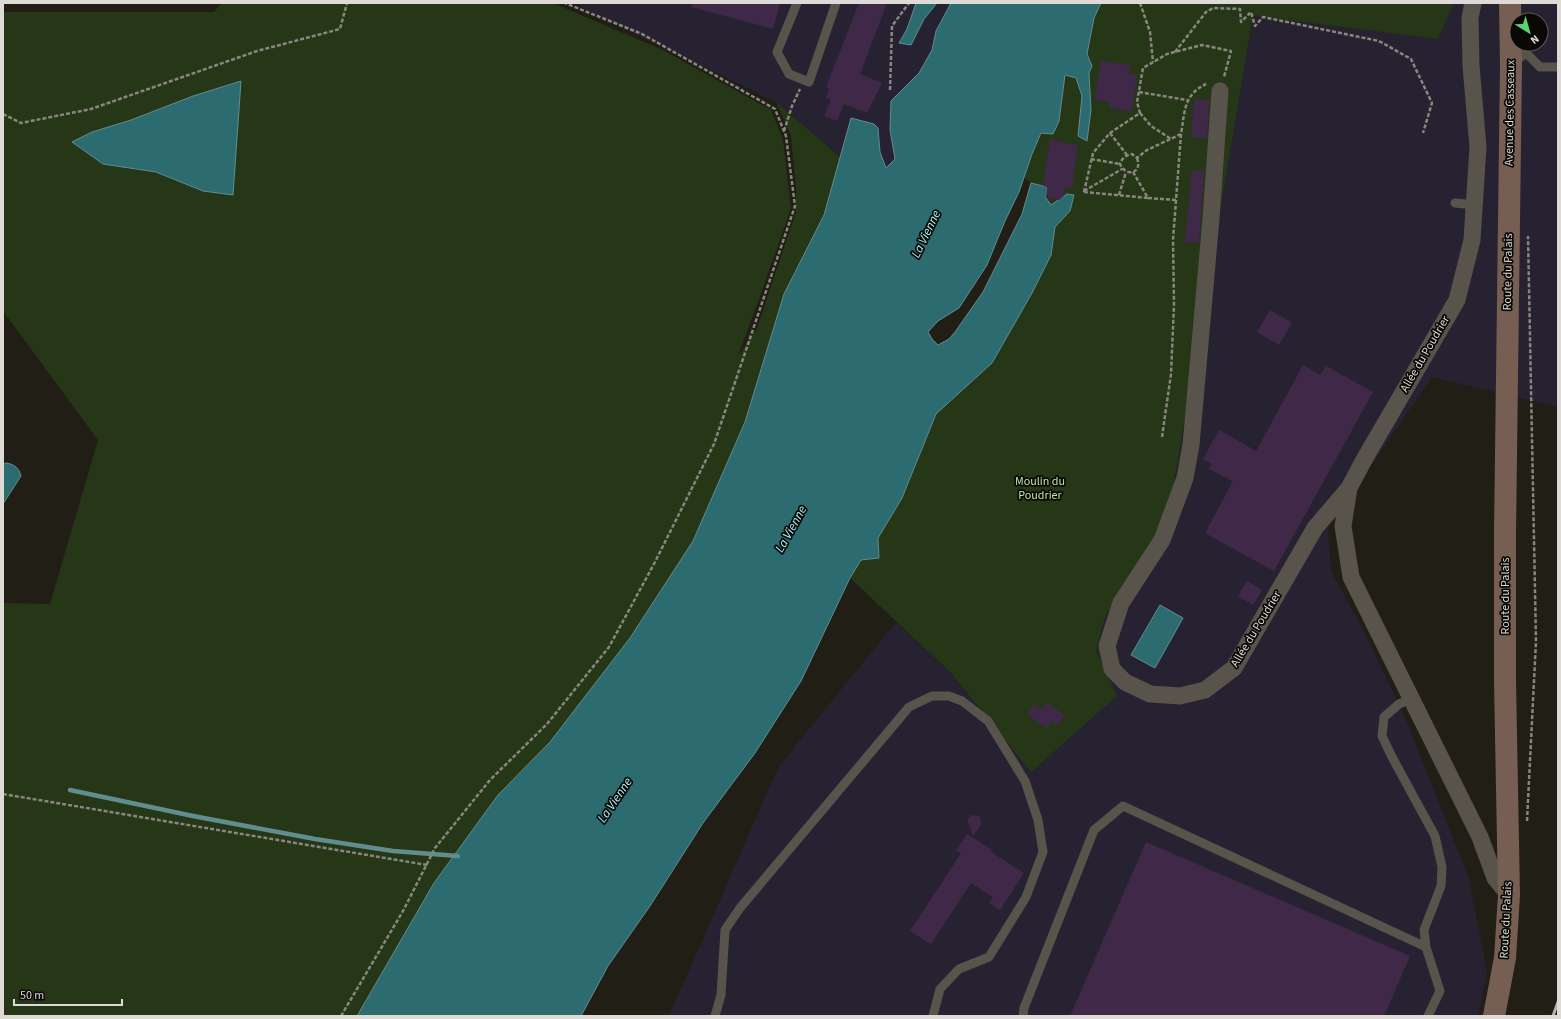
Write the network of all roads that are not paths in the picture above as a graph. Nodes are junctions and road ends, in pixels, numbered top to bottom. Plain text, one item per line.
1 (797, 3) edge
2 (836, 3) edge
3 (1472, 3) edge
4 (1510, 3) edge
5 (1511, 65) junction
6 (1558, 67) edge
7 (1218, 82) road end
8 (1509, 174) joint
9 (1455, 203) dead end
10 (1475, 205) junction
11 (1349, 488) junction
12 (1411, 699) junction
13 (1509, 894) junction
14 (1426, 947) junction
15 (715, 1016) edge
16 (933, 1016) edge
17 (1023, 1016) edge
18 (1428, 1016) edge
19 (1494, 1016) edge

1 - 2 lane
3 - 10 street, Allée du Poudrier
4 - 5 main road, Avenue des Casseaux
5 - 6 lane
5 - 8 main road, Avenue des Casseaux
7 - 11 street, Allée du Poudrier
8 - 13 main road, Route du Palais
9 - 10 lane
10 - 11 street, Allée du Poudrier
11 - 12 street
12 - 13 street
12 - 14 lane
13 - 19 main road, Route du Palais
14 - 17 lane
14 - 18 lane
15 - 16 lane

